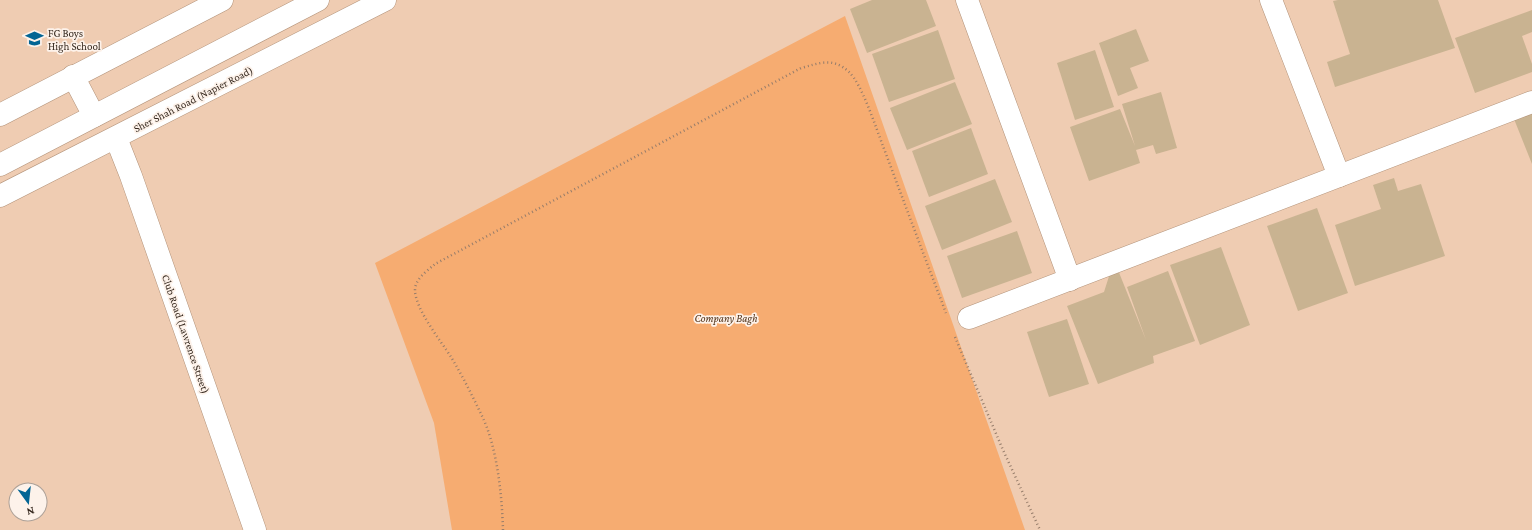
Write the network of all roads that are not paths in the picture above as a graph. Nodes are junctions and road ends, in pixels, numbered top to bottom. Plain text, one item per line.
1 (222, 0) edge
2 (318, 0) edge
3 (385, 0) edge
4 (967, 0) edge
5 (1271, 0) edge
6 (73, 76) junction
7 (1532, 102) edge
8 (0, 115) edge
9 (94, 116) junction
10 (116, 138) junction
11 (0, 165) edge
12 (1339, 176) junction
13 (0, 196) edge
14 (1070, 280) junction
15 (959, 319) road end
16 (255, 530) edge

1 - 6 street
2 - 9 street
3 - 10 street, Sher Shah Road (Napier Road)
4 - 14 street
5 - 12 street
6 - 8 street
6 - 9 street
7 - 12 street
9 - 11 street
10 - 13 street, Sher Shah Road (Napier Road)
10 - 16 street, Club Road (Lawrence Street)
12 - 14 street
14 - 15 street

